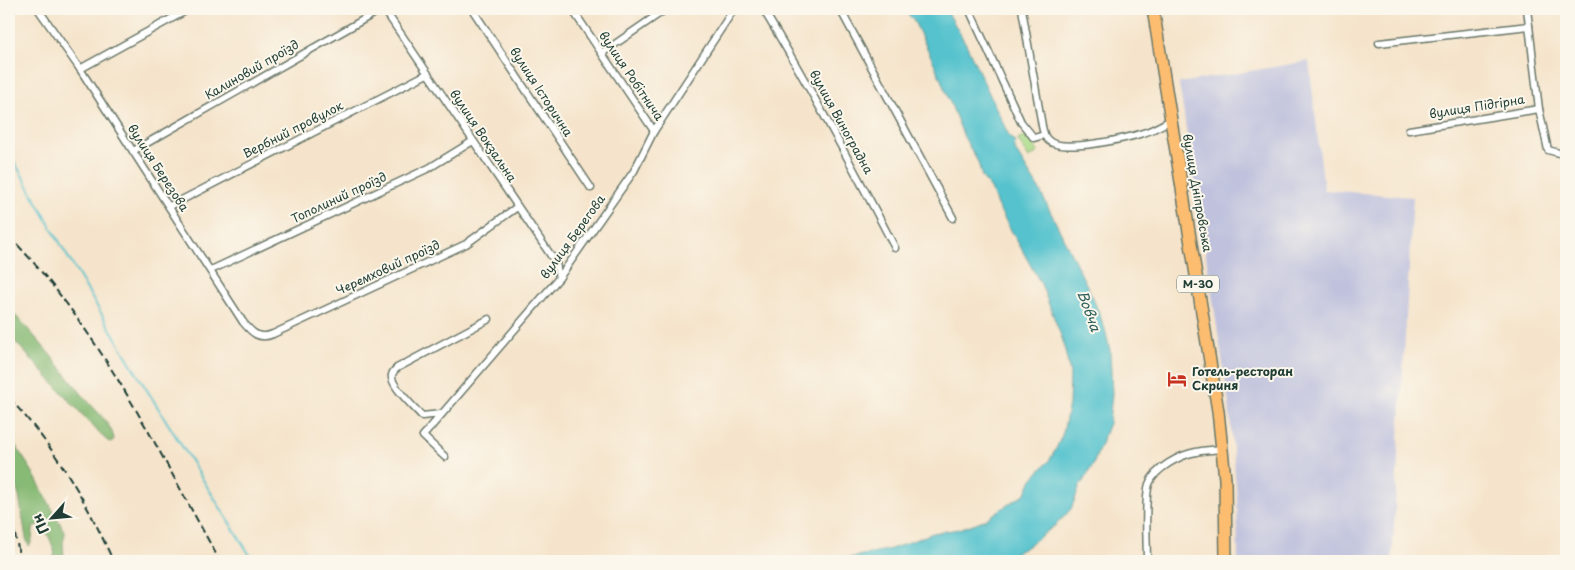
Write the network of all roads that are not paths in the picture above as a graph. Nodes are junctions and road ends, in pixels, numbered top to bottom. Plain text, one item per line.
1 (38, 9) edge
2 (383, 9) edge
3 (472, 9) edge
4 (572, 9) edge
5 (666, 9) edge
6 (734, 9) edge
7 (763, 9) edge
8 (840, 9) edge
9 (968, 9) edge
10 (1022, 9) edge
11 (1153, 9) edge
12 (1527, 9) edge
13 (185, 10) edge
14 (1529, 26) junction
15 (1378, 43) dead end
16 (602, 53) junction
17 (80, 69) junction
18 (427, 74) junction
19 (1539, 109) junction
20 (1170, 120) junction
21 (1409, 130) dead end
22 (654, 131) junction
23 (1046, 138) junction
24 (473, 141) junction
25 (133, 151) junction
26 (1566, 155) edge
27 (591, 188) dead end
28 (170, 206) junction
29 (517, 207) junction
30 (953, 218) dead end
31 (894, 248) dead end
32 (211, 270) junction
33 (559, 278) junction
34 (489, 319) dead end
35 (262, 337) joint
36 (440, 414) junction
37 (1223, 449) junction
38 (445, 457) dead end
39 (1147, 561) edge
40 (1226, 561) edge

1 - 17 street, вулиця Березова
2 - 18 street, вулиця Вокзальна
2 - 25 street, Калиновий проїзд
3 - 27 street, вулиця Історична
4 - 16 street, вулиця Робітнича
5 - 16 street
6 - 22 street, вулиця Берегова
7 - 31 street, вулиця Виноградна
8 - 30 street
9 - 23 street
10 - 23 street
11 - 20 highway, вулиця Дніпровська / М-30
12 - 14 street, вулиця Підгірна
13 - 17 street
14 - 15 street
14 - 19 street, вулиця Підгірна
16 - 22 street, вулиця Робітнича
17 - 25 street, вулиця Березова
18 - 24 street, вулиця Вокзальна
18 - 28 street, Вербний провулок
19 - 21 street, вулиця Підгірна
19 - 26 street
20 - 23 street
20 - 37 highway, вулиця Дніпровська / М-30
22 - 33 street, вулиця Берегова
24 - 29 street, вулиця Вокзальна
24 - 32 street, Тополиний проїзд
25 - 28 street, вулиця Березова
28 - 32 street, вулиця Березова
29 - 33 street, вулиця Вокзальна
29 - 35 street, Черемховий проїзд
32 - 35 street, вулиця Березова
33 - 36 street, вулиця Берегова
34 - 36 street
36 - 38 street, вулиця Берегова
37 - 39 street
37 - 40 highway, вулиця Дніпровська / М-30

